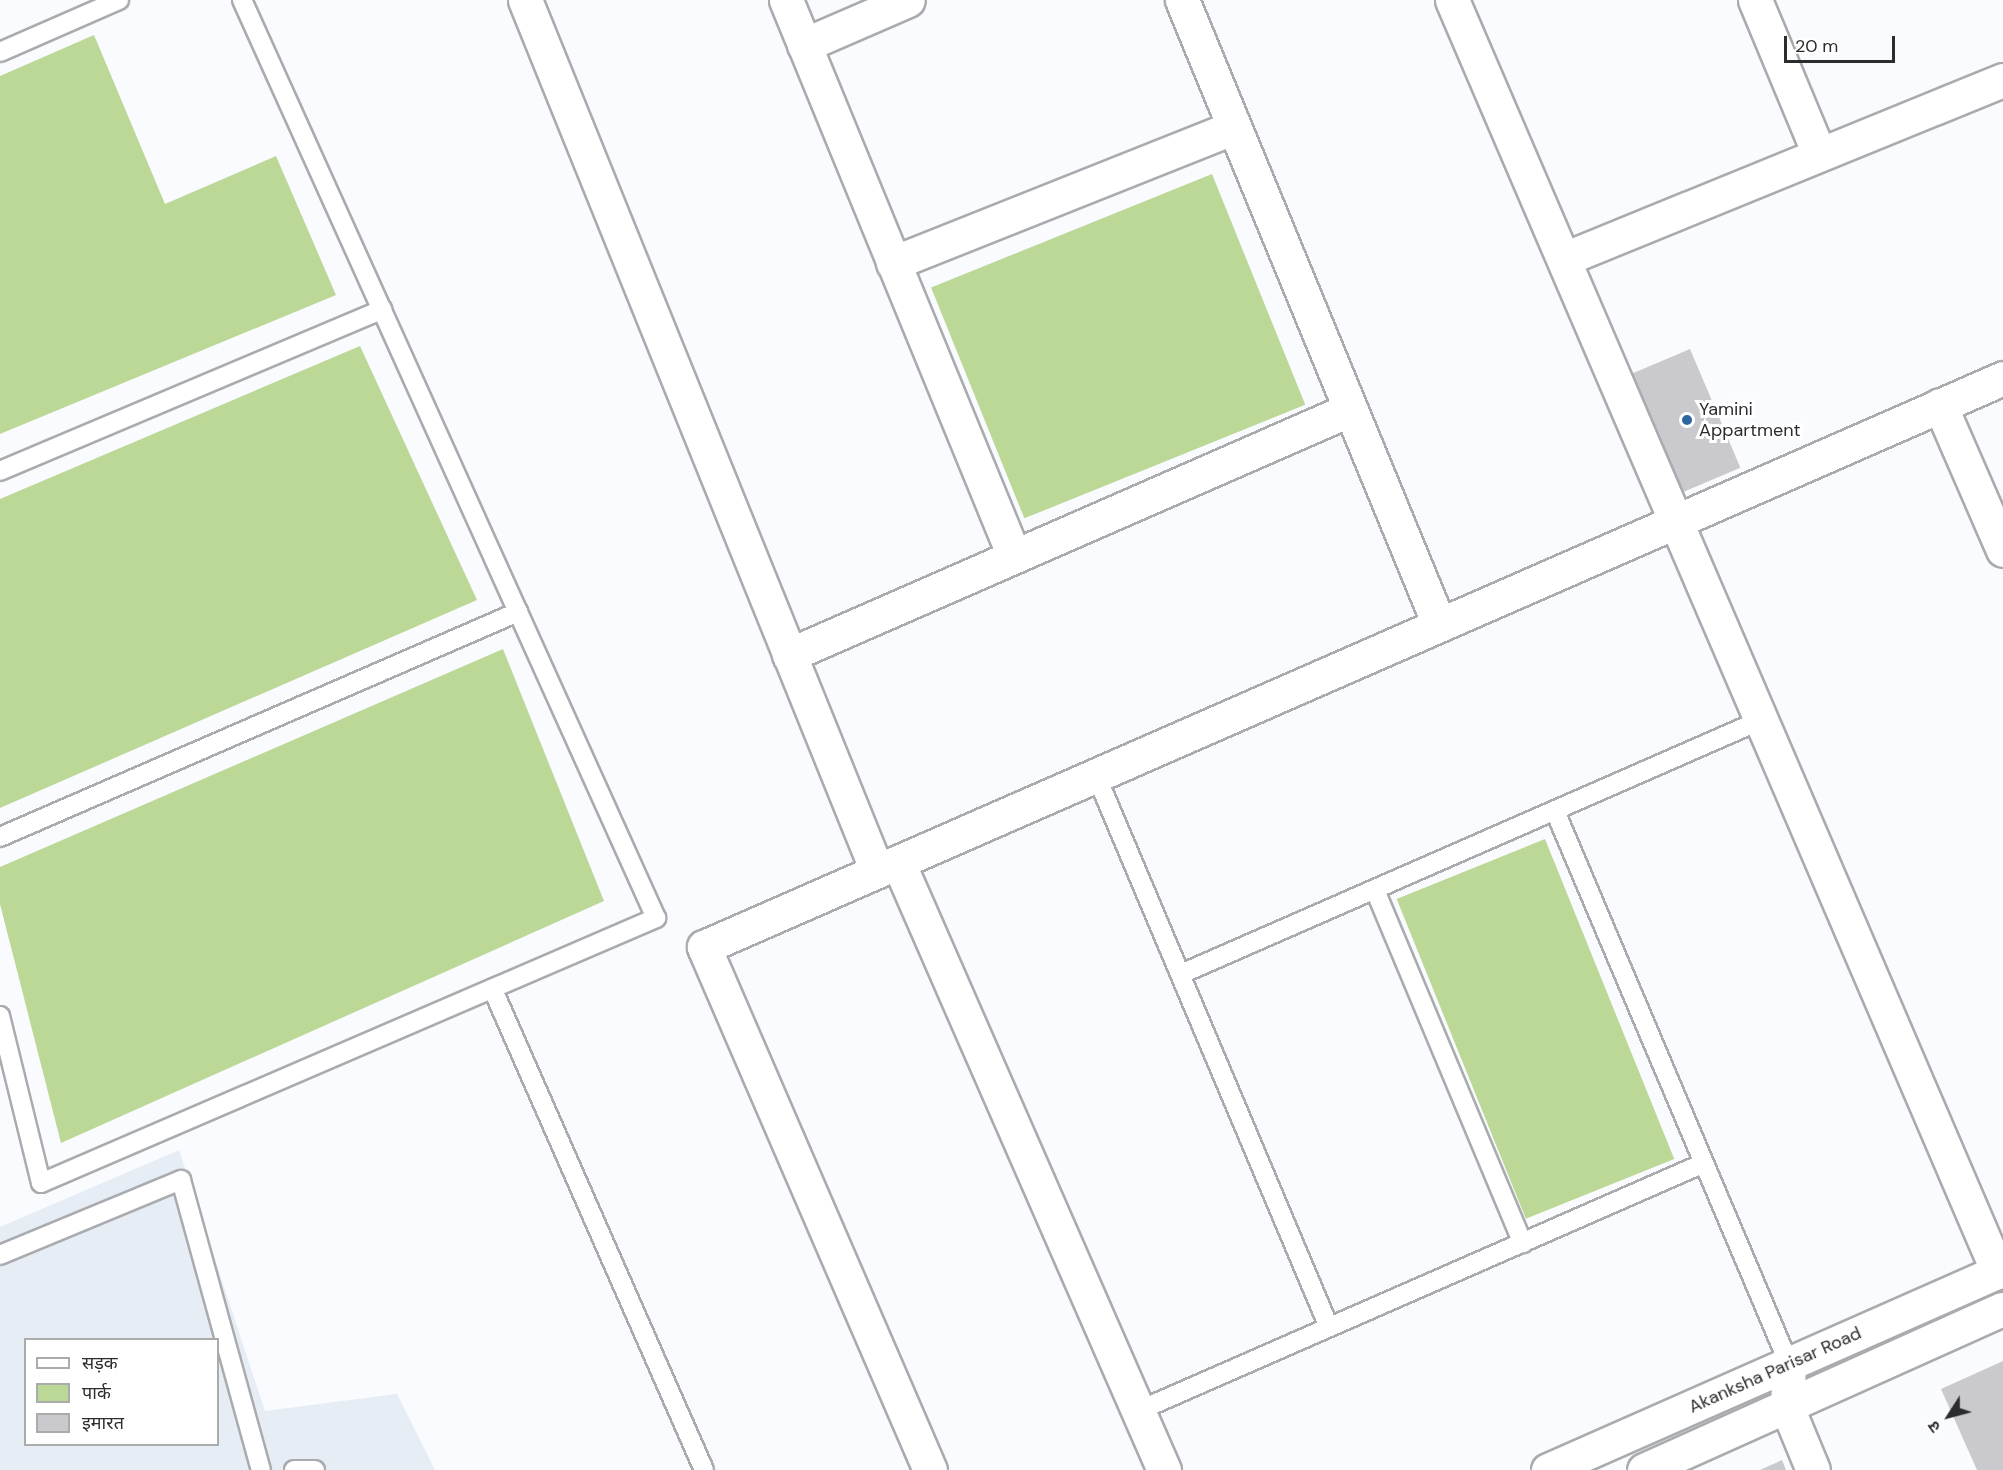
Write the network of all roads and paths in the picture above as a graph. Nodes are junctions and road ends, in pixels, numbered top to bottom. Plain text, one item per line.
1 (119, 0) edge
2 (242, 0) edge
3 (525, 0) edge
4 (786, 0) edge
5 (908, 0) edge
6 (1182, 0) edge
7 (1452, 0) edge
8 (1755, 0) edge
9 (804, 45) junction
10 (0, 52) edge
11 (2003, 80) edge
12 (1234, 127) junction
13 (1819, 154) junction
14 (1564, 259) junction
15 (893, 263) junction
16 (382, 310) junction
17 (2003, 378) edge
18 (1940, 405) junction
19 (1351, 409) junction
20 (0, 471) edge
21 (1675, 520) junction
22 (2003, 550) edge
23 (1014, 556) junction
24 (518, 612) junction
25 (1439, 624) junction
26 (789, 655) junction
27 (1761, 720) junction
28 (1096, 774) junction
29 (1555, 810) junction
30 (0, 837) edge
31 (888, 866) junction
32 (1376, 890) junction
33 (1181, 975) junction
34 (493, 990) junction
35 (0, 1016) edge
36 (1704, 1163) junction
37 (1523, 1243) junction
38 (0, 1254) edge
39 (2000, 1271) edge
40 (2003, 1309) edge
41 (1329, 1327) junction
42 (1789, 1364) junction
43 (1787, 1407) junction
44 (1138, 1411) junction
45 (261, 1470) edge
46 (294, 1470) edge
47 (315, 1470) edge
48 (704, 1470) edge
49 (930, 1470) edge
50 (1164, 1470) edge
51 (1548, 1470) edge
52 (1644, 1470) edge
53 (1813, 1470) edge

1 - 10 lane
2 - 16 lane
3 - 26 street
4 - 9 street
5 - 9 street
6 - 12 street
7 - 14 street
8 - 13 street
9 - 15 street
11 - 13 street
12 - 15 street
12 - 19 street
13 - 14 street
14 - 21 street
15 - 23 street
16 - 20 lane
16 - 24 lane
17 - 18 street
18 - 21 street
18 - 22 street
19 - 23 street
19 - 25 street
21 - 25 street
21 - 27 street
23 - 26 street
24 - 30 lane
24 - 34 lane
25 - 28 street
26 - 31 street
27 - 29 lane
27 - 39 street
28 - 31 street
28 - 33 lane
29 - 32 lane
29 - 36 lane
31 - 44 street
31 - 49 street
32 - 33 lane
32 - 37 lane
33 - 41 lane
34 - 35 lane
34 - 48 lane
36 - 37 lane
36 - 42 lane
37 - 41 lane
38 - 45 lane
39 - 42 street, Akanksha Parisar Road
40 - 43 street
41 - 44 lane
42 - 43 street
42 - 51 street, Akanksha Parisar Road
43 - 52 street
43 - 53 street
44 - 50 street
46 - 47 lane

